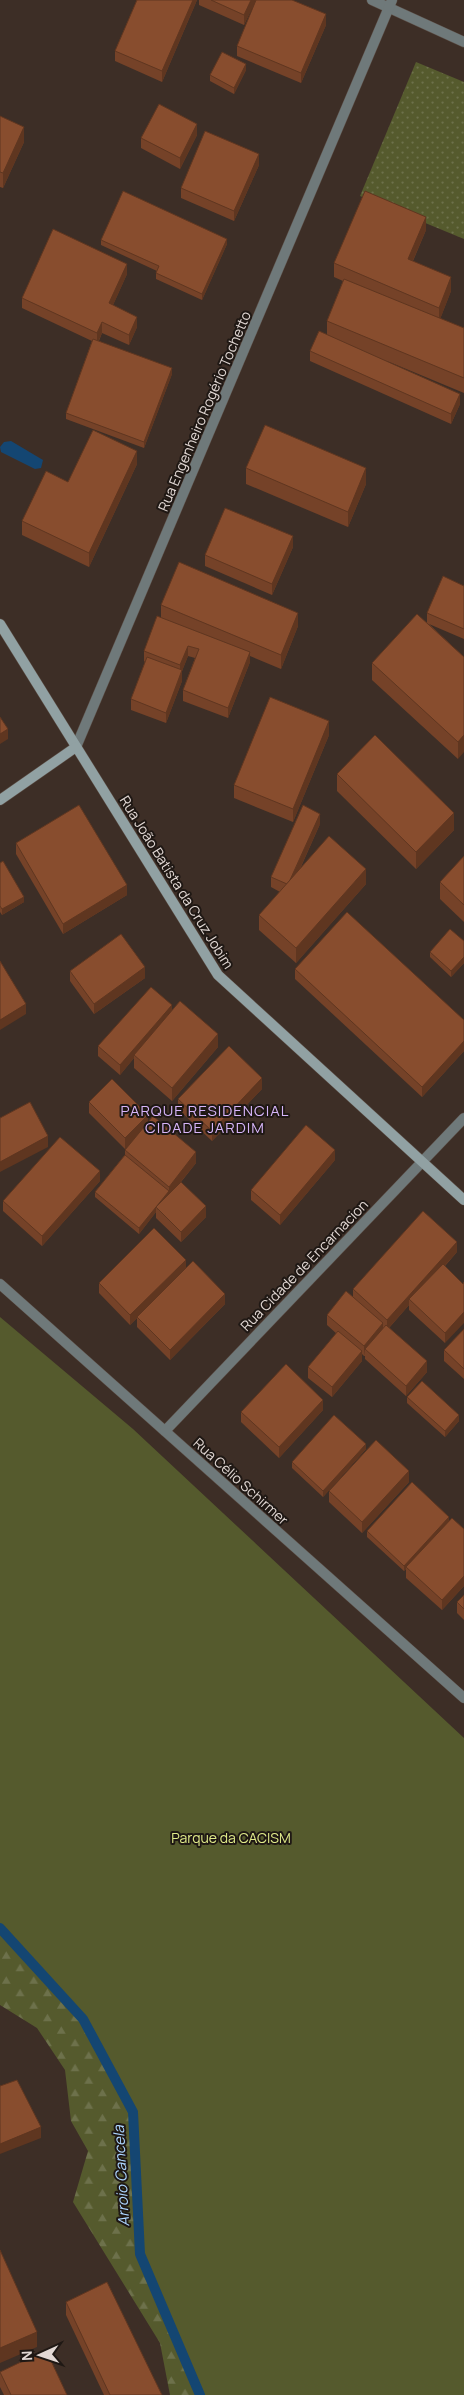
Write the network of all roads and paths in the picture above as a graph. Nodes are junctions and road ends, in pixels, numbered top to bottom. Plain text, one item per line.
1 (372, 0) edge
2 (391, 4) edge
3 (464, 42) edge
4 (0, 624) edge
5 (76, 747) junction
6 (0, 800) edge
7 (464, 1118) edge
8 (422, 1162) junction
9 (464, 1200) edge
10 (0, 1284) edge
11 (165, 1431) junction
12 (464, 1698) edge

1 - 2 street
2 - 3 street
2 - 5 street, Rua Engenheiro Rogério Tochetto
4 - 5 street, Rua João Batista da Cruz Jobim
5 - 6 street
5 - 8 street, Rua João Batista da Cruz Jobim
7 - 8 street, Rua Cidade de Encarnacion
8 - 9 street, Rua João Batista da Cruz Jobim
8 - 11 street, Rua Cidade de Encarnacion
10 - 11 street, Rua Célio Schirmer
11 - 12 street, Rua Célio Schirmer

